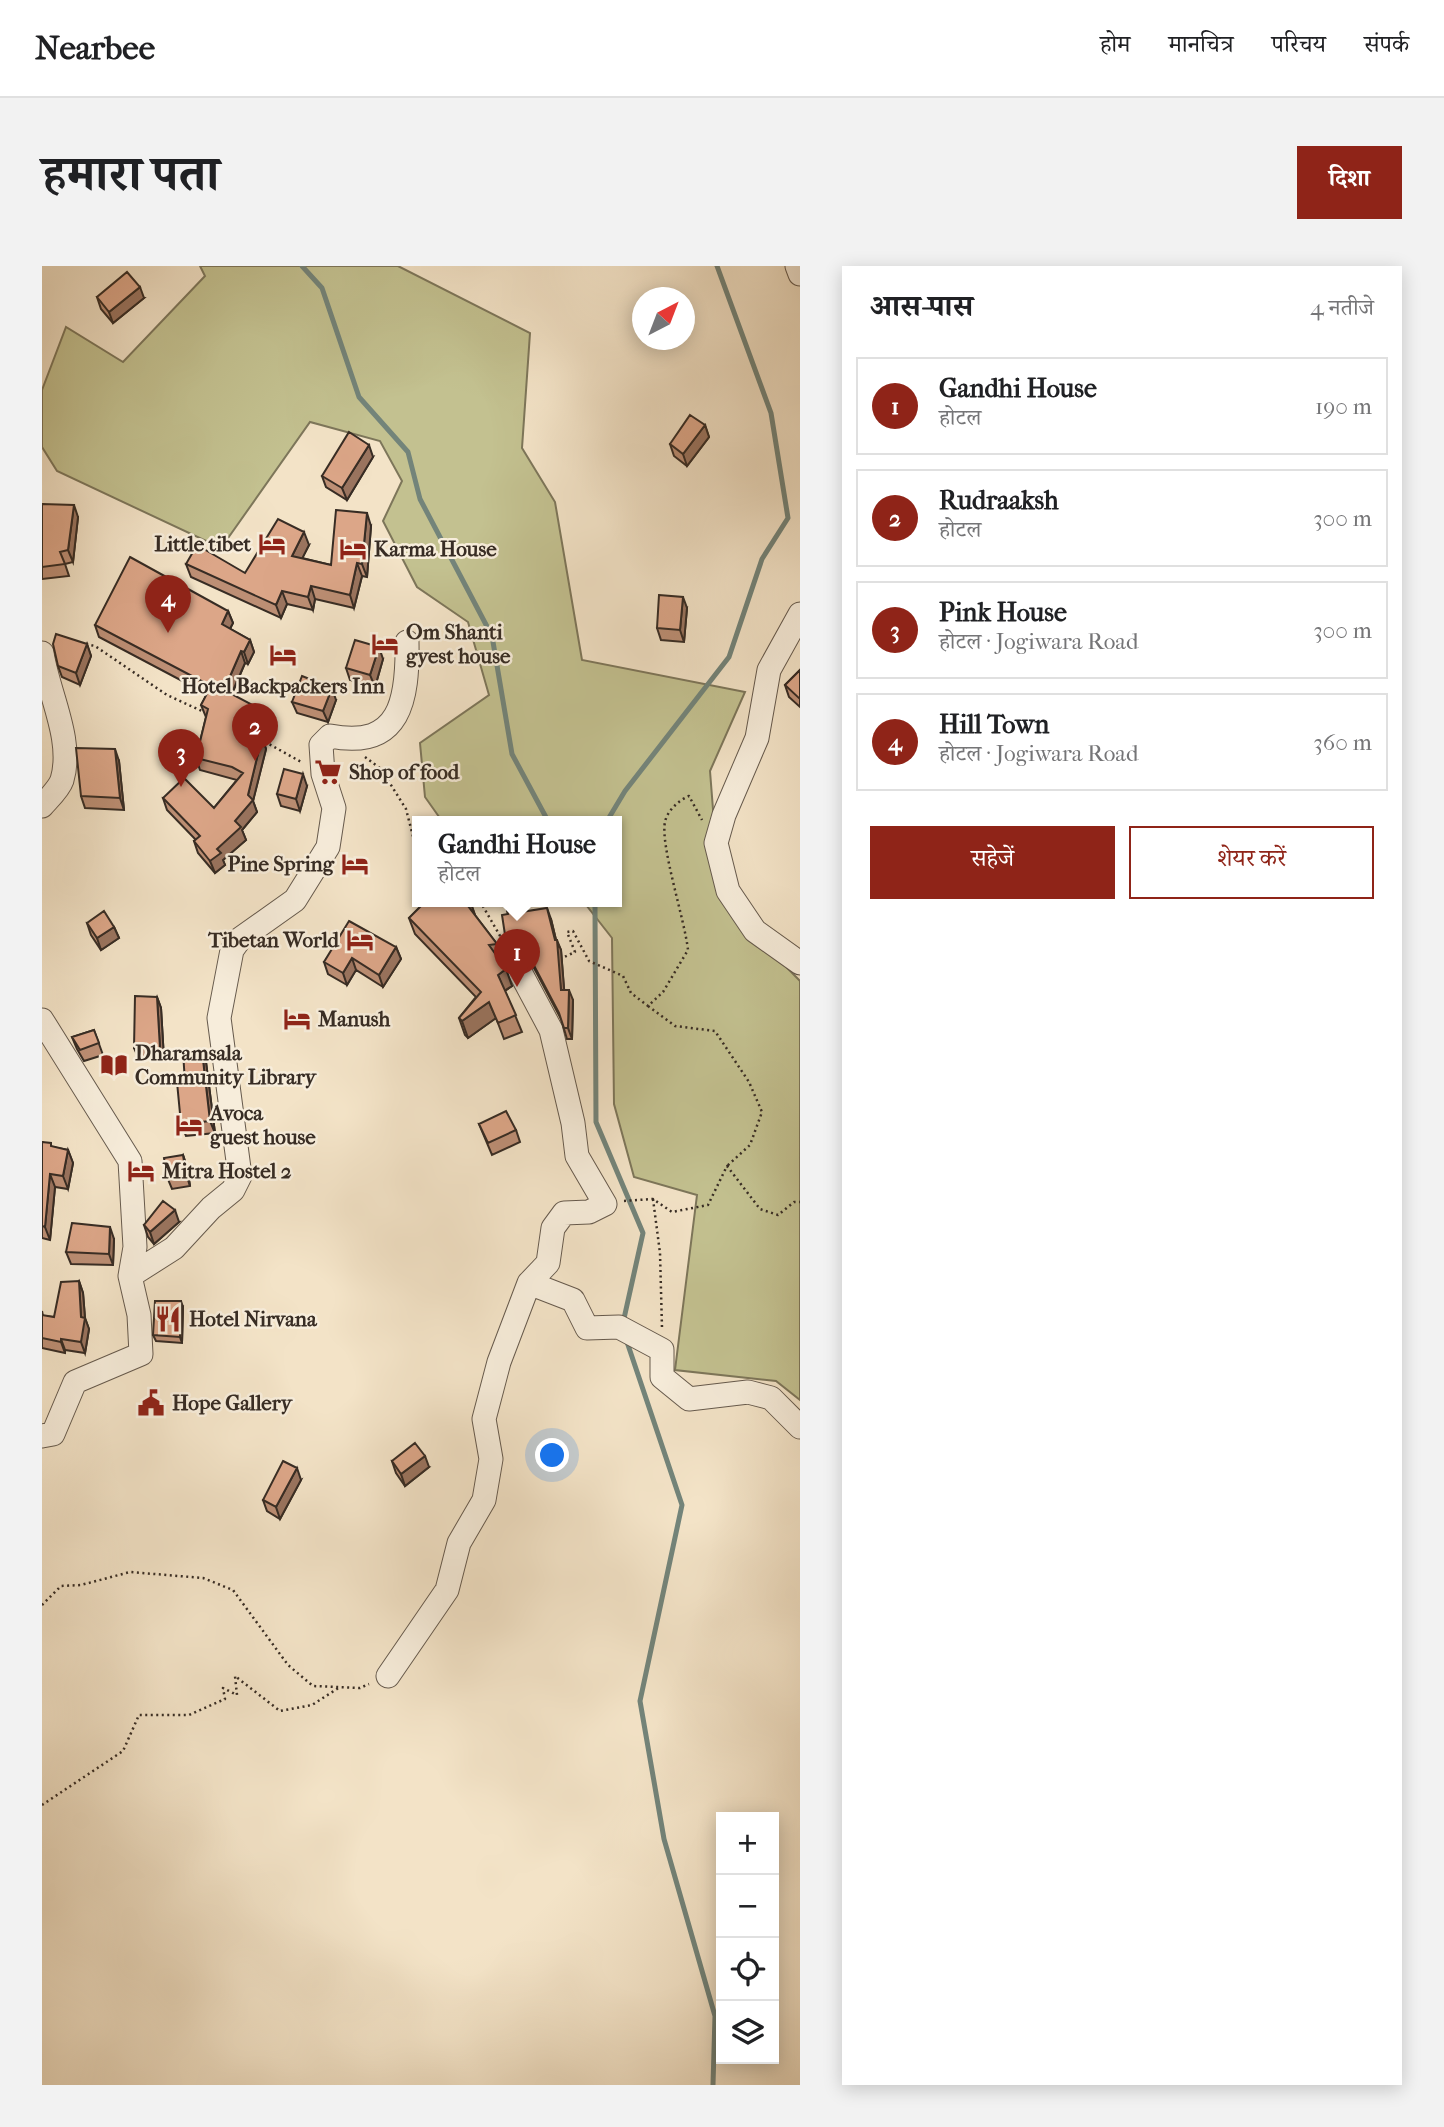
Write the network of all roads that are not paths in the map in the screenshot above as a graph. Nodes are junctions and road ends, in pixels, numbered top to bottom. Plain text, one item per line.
1 (797, 266) edge
2 (800, 274) edge
3 (800, 614) edge
4 (407, 642) dead end
5 (42, 653) edge
6 (42, 806) edge
7 (800, 963) edge
8 (519, 970) road end
9 (42, 1020) edge
10 (130, 1276) junction
11 (529, 1283) junction
12 (800, 1427) edge
13 (42, 1436) edge
14 (388, 1676) road end

1 - 2 street
3 - 7 street
4 - 10 street
5 - 6 street
8 - 11 street
9 - 10 street
10 - 13 street
11 - 12 street
11 - 14 street

